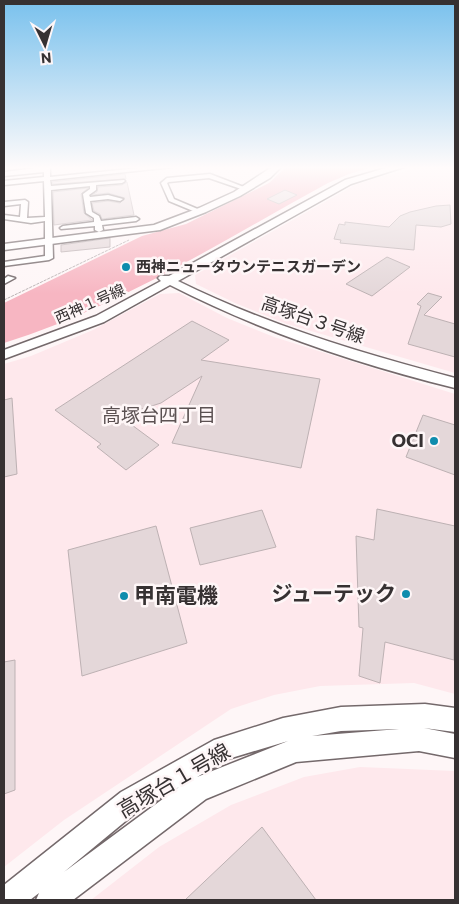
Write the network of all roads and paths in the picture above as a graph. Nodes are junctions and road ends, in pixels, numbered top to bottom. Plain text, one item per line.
1 (24, 209) edge
2 (48, 209) edge
3 (88, 209) edge
4 (194, 209) edge
5 (202, 209) edge
6 (289, 209) edge
7 (298, 209) edge
8 (198, 211) junction
9 (4, 217) edge
10 (48, 219) junction
11 (136, 219) dead end
12 (23, 220) junction
13 (98, 224) junction
14 (63, 228) dead end
15 (137, 232) junction
16 (100, 237) junction
17 (49, 242) junction
18 (4, 247) edge
19 (4, 264) edge
20 (168, 279) junction
21 (4, 300) edge
22 (4, 348) edge
23 (4, 355) edge
24 (455, 383) edge
25 (455, 720) edge
26 (455, 746) edge
27 (8, 900) edge
28 (50, 900) edge

1 - 12 street
2 - 10 street
3 - 13 street
4 - 8 street
5 - 8 street
6 - 20 street, 西神１号線
7 - 20 street, 西神１号線
8 - 15 street
9 - 12 street
10 - 12 street
10 - 17 street
11 - 13 street
13 - 14 street
13 - 16 street
15 - 16 street
15 - 21 path
16 - 17 street
17 - 18 street
17 - 19 street
20 - 22 street, 西神１号線
20 - 23 street, 西神１号線
20 - 24 street, 高塚台３号線
25 - 27 street, 高塚台１号線
26 - 28 street, 高塚台１号線

